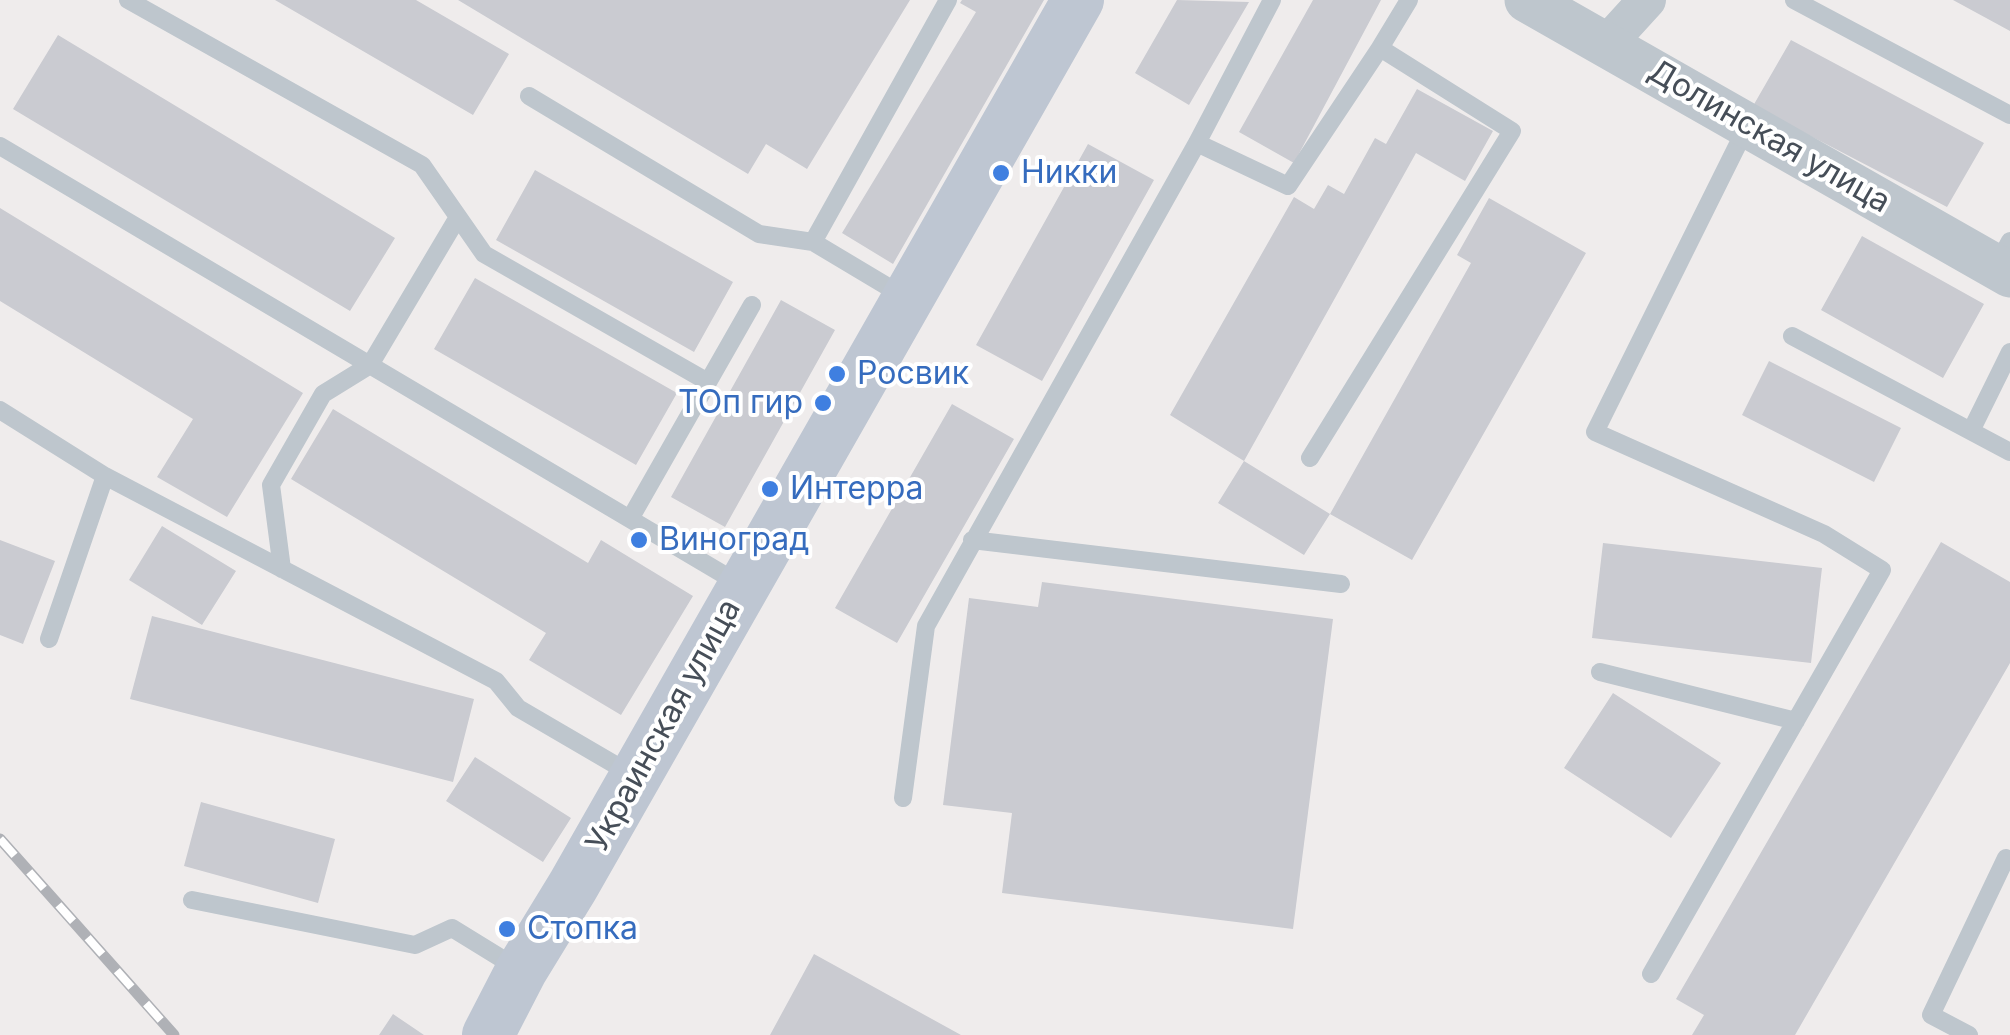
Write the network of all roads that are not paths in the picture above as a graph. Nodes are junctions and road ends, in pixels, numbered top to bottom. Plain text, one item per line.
1 (128, 0) edge
2 (948, 0) edge
3 (1078, 0) edge
4 (1272, 0) edge
5 (1408, 0) edge
6 (1527, 0) edge
7 (1648, 0) edge
8 (1794, 0) edge
9 (1606, 45) junction
10 (1380, 48) junction
11 (529, 96) dead end
12 (2010, 116) edge
13 (1748, 124) junction
14 (1197, 142) junction
15 (0, 146) edge
16 (458, 217) junction
17 (813, 242) junction
18 (2005, 261) edge
19 (906, 298) junction
20 (752, 305) dead end
21 (1792, 336) dead end
22 (2010, 352) edge
23 (370, 365) junction
24 (708, 382) junction
25 (0, 410) edge
26 (1971, 432) junction
27 (2010, 452) edge
28 (1310, 458) dead end
29 (105, 476) junction
30 (630, 519) junction
31 (972, 540) junction
32 (282, 568) junction
33 (1341, 584) dead end
34 (743, 586) junction
35 (49, 640) dead end
36 (1600, 672) dead end
37 (1796, 721) junction
38 (636, 776) junction
39 (903, 798) dead end
40 (2010, 860) edge
41 (192, 900) dead end
42 (521, 971) junction
43 (1652, 974) dead end
44 (488, 1035) edge
45 (1969, 1035) edge

1 - 16 lane
2 - 17 lane
3 - 19 main road, Украинская улица
4 - 14 lane
5 - 10 lane
6 - 9 street, Долинская улица
7 - 9 street
8 - 12 lane
9 - 13 street, Долинская улица
10 - 14 lane
10 - 28 lane
11 - 17 lane
13 - 18 street, Долинская улица
13 - 37 lane
14 - 31 lane
15 - 23 lane
16 - 23 lane
16 - 24 lane
17 - 19 lane
19 - 34 main road, Украинская улица
20 - 24 lane
21 - 26 lane
22 - 26 lane
23 - 30 lane
23 - 32 lane
24 - 30 lane
25 - 29 lane
26 - 27 lane
29 - 32 lane
29 - 35 lane
30 - 34 lane
31 - 33 lane
31 - 39 lane
32 - 38 lane
34 - 38 main road, Украинская улица
36 - 37 lane
37 - 43 lane
38 - 42 main road, Украинская улица
40 - 45 lane
41 - 42 lane
42 - 44 main road, Украинская улица

